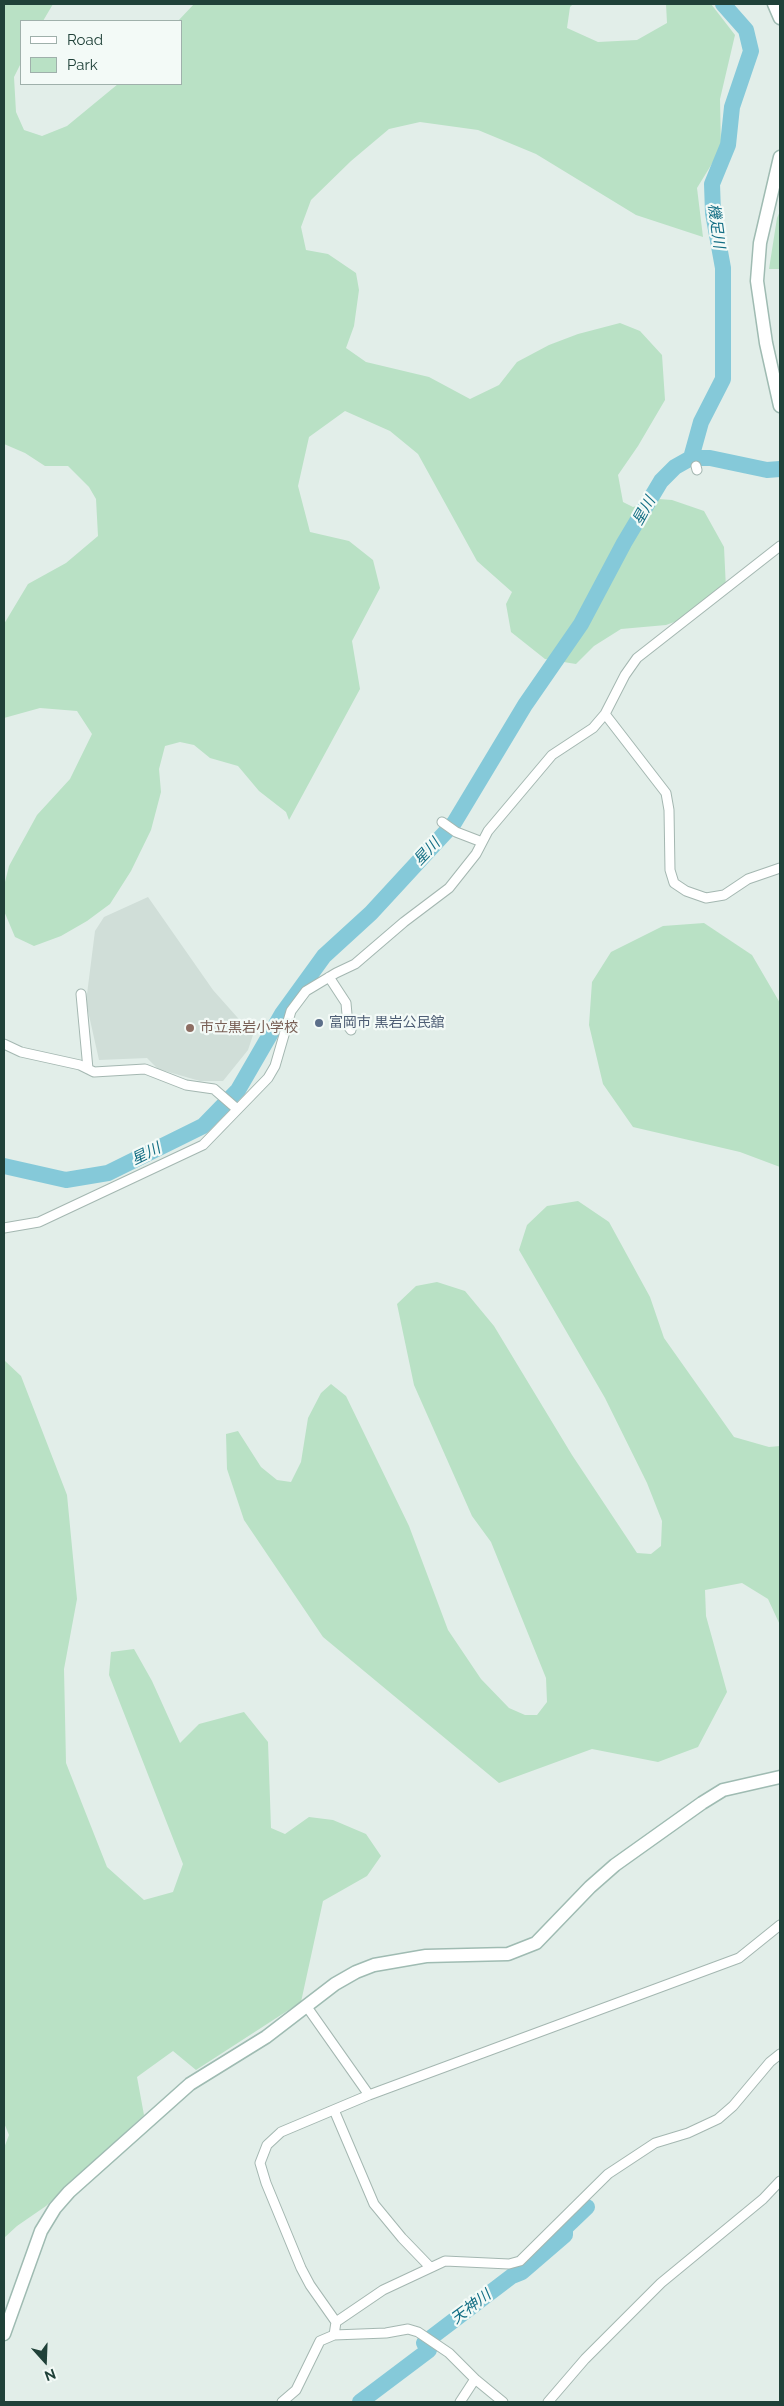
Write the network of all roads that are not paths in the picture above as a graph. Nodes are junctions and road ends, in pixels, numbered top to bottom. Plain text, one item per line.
1 (774, 4) edge
2 (780, 18) edge
3 (780, 157) edge
4 (780, 406) edge
5 (780, 546) edge
6 (605, 714) junction
7 (442, 822) dead end
8 (482, 842) junction
9 (780, 868) edge
10 (329, 977) junction
11 (82, 994) dead end
12 (351, 1030) dead end
13 (4, 1044) edge
14 (88, 1069) junction
15 (236, 1108) junction
16 (4, 1228) edge
17 (780, 1777) edge
18 (780, 1925) edge
19 (307, 2007) junction
20 (780, 2054) edge
21 (369, 2095) junction
22 (334, 2110) junction
23 (780, 2181) edge
24 (430, 2267) junction
25 (336, 2322) junction
26 (4, 2334) edge
27 (334, 2335) junction
28 (474, 2379) junction
29 (282, 2402) edge
30 (460, 2402) edge
31 (503, 2402) edge
32 (548, 2402) edge

1 - 2 street
3 - 4 street
5 - 6 street
6 - 8 street
6 - 9 street
7 - 8 street
8 - 10 street
10 - 12 street
10 - 15 street
11 - 14 street
13 - 14 street
14 - 15 street
15 - 16 street
17 - 19 street
18 - 21 street
19 - 21 street
19 - 26 street
20 - 24 street
21 - 22 street
22 - 24 street
22 - 25 street
23 - 32 street
24 - 25 street
25 - 27 street
27 - 28 street
27 - 29 street
28 - 30 street
28 - 31 street

